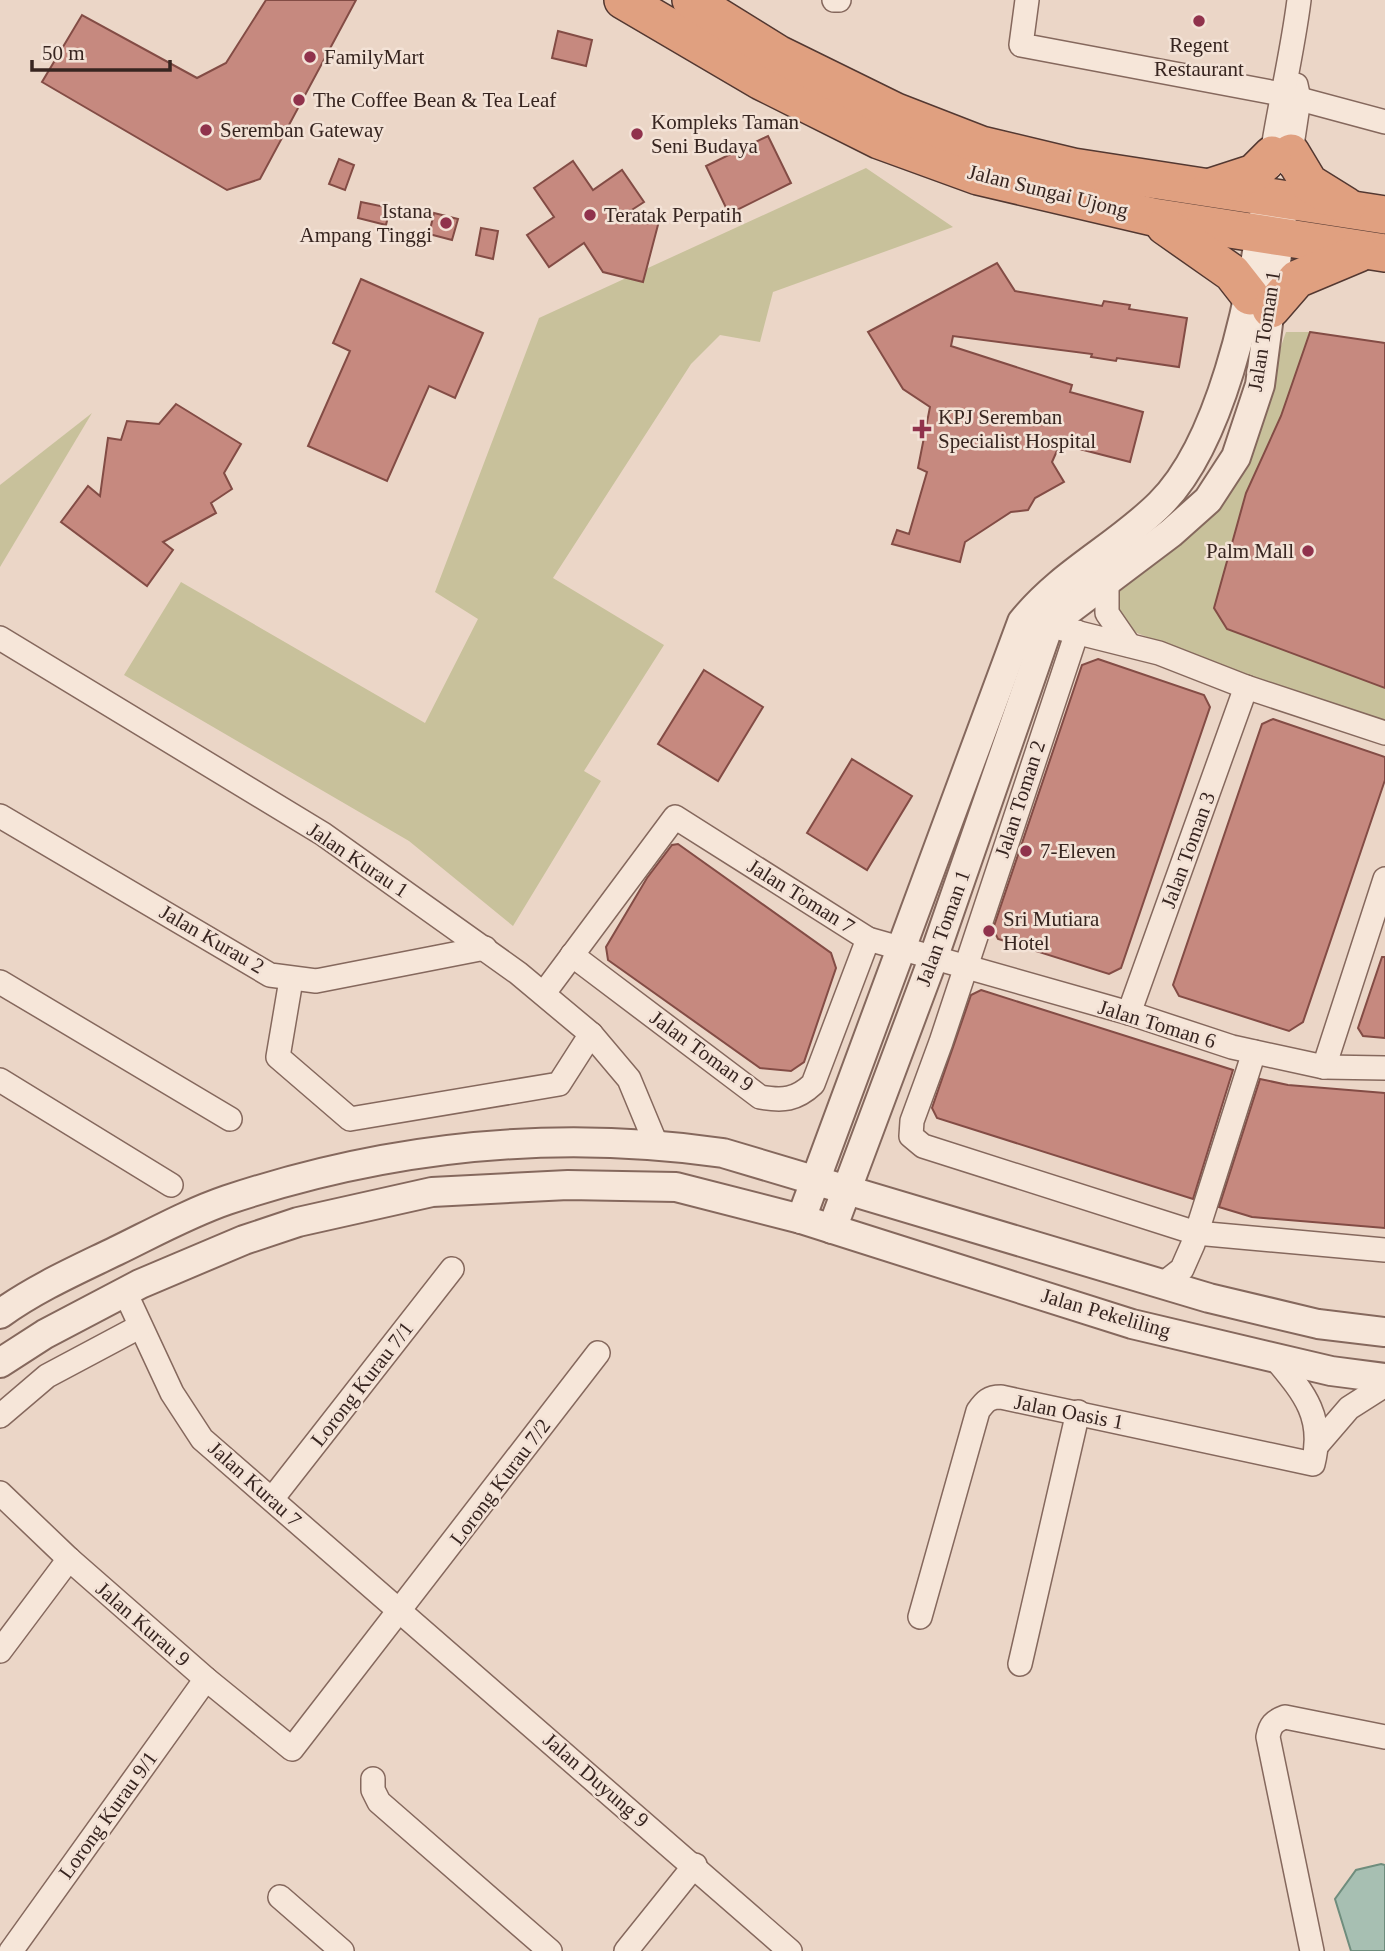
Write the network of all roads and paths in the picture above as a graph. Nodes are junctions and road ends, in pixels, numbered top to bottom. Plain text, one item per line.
1 (623, 0) edge
2 (691, 0) edge
3 (1027, 0) edge
4 (1299, 0) edge
5 (1290, 97) junction
6 (1385, 122) edge
7 (1281, 154) junction
8 (1207, 188) junction
9 (1275, 199) junction
10 (1370, 213) edge
11 (1153, 218) junction
12 (1269, 237) junction
13 (1376, 252) edge
14 (1260, 302) junction
15 (1107, 583) junction
16 (1036, 623) junction
17 (1077, 632) junction
18 (0, 638) edge
19 (1129, 645) junction
20 (1246, 687) junction
21 (1385, 733) edge
22 (1009, 739) junction
23 (1038, 747) junction
24 (0, 816) edge
25 (1385, 879) edge
26 (868, 939) junction
27 (485, 948) junction
28 (903, 950) junction
29 (572, 955) junction
30 (933, 960) junction
31 (965, 967) junction
32 (291, 980) junction
33 (0, 982) edge
34 (544, 993) junction
35 (1129, 1013) junction
36 (591, 1034) junction
37 (1254, 1052) junction
38 (1324, 1067) junction
39 (1385, 1068) edge
40 (0, 1080) edge
41 (230, 1119) dead end
42 (656, 1144) junction
43 (817, 1180) junction
44 (171, 1185) dead end
45 (846, 1188) junction
46 (801, 1219) junction
47 (832, 1229) junction
48 (1195, 1238) junction
49 (1385, 1250) edge
50 (452, 1269) dead end
51 (1163, 1284) junction
52 (125, 1292) junction
53 (1209, 1298) junction
54 (0, 1314) edge
55 (139, 1328) junction
56 (1385, 1332) edge
57 (598, 1353) dead end
58 (1274, 1357) junction
59 (0, 1363) edge
60 (1385, 1378) edge
61 (1385, 1385) edge
62 (1078, 1412) junction
63 (0, 1416) edge
64 (1318, 1444) junction
65 (0, 1493) edge
66 (272, 1499) junction
67 (69, 1559) junction
68 (401, 1610) junction
69 (920, 1617) dead end
70 (0, 1651) edge
71 (1020, 1664) dead end
72 (206, 1679) junction
73 (1385, 1737) edge
74 (292, 1749) joint
75 (373, 1779) dead end
76 (695, 1865) junction
77 (280, 1898) dead end
78 (11, 1951) edge
79 (342, 1951) edge
80 (550, 1951) edge
81 (626, 1951) edge
82 (790, 1951) edge
83 (1312, 1951) edge

1 - 11 highway, Jalan Sungai Ujong
2 - 8 highway, Jalan Sungai Ujong
3 - 5 street
4 - 5 street
5 - 6 street
5 - 7 street
7 - 8 highway
7 - 9 street
7 - 10 highway
8 - 9 highway, Jalan Sungai Ujong
9 - 10 highway, Jalan Sungai Ujong
9 - 12 street, Jalan Toman 1
11 - 12 highway, Jalan Sungai Ujong
11 - 14 highway
12 - 13 highway, Jalan Sungai Ujong
12 - 14 street, Jalan Toman 1
13 - 14 highway
14 - 15 street, Jalan Toman 1
14 - 16 street, Jalan Toman 1
15 - 16 street, Jalan Toman 1
15 - 19 street
16 - 17 street
16 - 22 street, Jalan Toman 1
16 - 28 street, Jalan Toman 1
17 - 19 street
17 - 23 street, Jalan Toman 2
18 - 27 street, Jalan Kurau 1
19 - 20 street
20 - 21 street
20 - 35 street, Jalan Toman 3
22 - 23 street
22 - 30 street, Jalan Toman 1
23 - 31 street, Jalan Toman 2
24 - 32 street, Jalan Kurau 2
25 - 38 street
26 - 28 street, Jalan Toman 7
26 - 29 street, Jalan Toman 7
26 - 29 street, Jalan Toman 9
27 - 32 street, Jalan Kurau 2
27 - 34 street, Jalan Kurau 1
28 - 30 street, Jalan Toman 7
28 - 43 street, Jalan Toman 1
29 - 34 street
30 - 31 street, Jalan Toman 6
30 - 45 street, Jalan Toman 1
31 - 35 street, Jalan Toman 6
31 - 48 street, Jalan Toman 2
32 - 36 street
33 - 41 street
34 - 36 street, Jalan Kurau 1
35 - 37 street, Jalan Toman 6
36 - 42 street, Jalan Kurau 1
37 - 38 street, Jalan Toman 6
37 - 48 street
38 - 39 street, Jalan Toman 6
40 - 44 street
42 - 43 street, Jalan Pekeliling
42 - 54 street, Jalan Pekeliling
43 - 45 street, Jalan Pekeliling
43 - 46 street, Jalan Toman 1
45 - 47 street, Jalan Toman 1
45 - 51 street, Jalan Pekeliling
46 - 47 street, Jalan Pekeliling
46 - 52 street, Jalan Pekeliling
47 - 58 street, Jalan Pekeliling
48 - 49 street
48 - 51 street
48 - 53 street
50 - 66 street, Lorong Kurau 7/1
51 - 53 street, Jalan Pekeliling
52 - 55 street, Jalan Kurau 7
52 - 59 street, Jalan Pekeliling
53 - 56 street, Jalan Pekeliling
55 - 63 street
55 - 66 street, Jalan Kurau 7
57 - 68 street, Lorong Kurau 7/2
58 - 60 street, Jalan Pekeliling
58 - 64 street
61 - 64 street, Jalan Oasis 1
62 - 64 street, Jalan Oasis 1
62 - 69 street, Jalan Oasis 1
62 - 71 street
65 - 67 street, Jalan Kurau 9
66 - 68 street, Jalan Kurau 7
67 - 70 street
67 - 72 street, Jalan Kurau 9
68 - 74 street, Lorong Kurau 7/2
68 - 76 street, Jalan Duyung 9
72 - 74 street, Jalan Kurau 9
72 - 78 street, Lorong Kurau 9/1
73 - 83 street
75 - 80 street
76 - 81 street
76 - 82 street, Jalan Duyung 9
77 - 79 street

